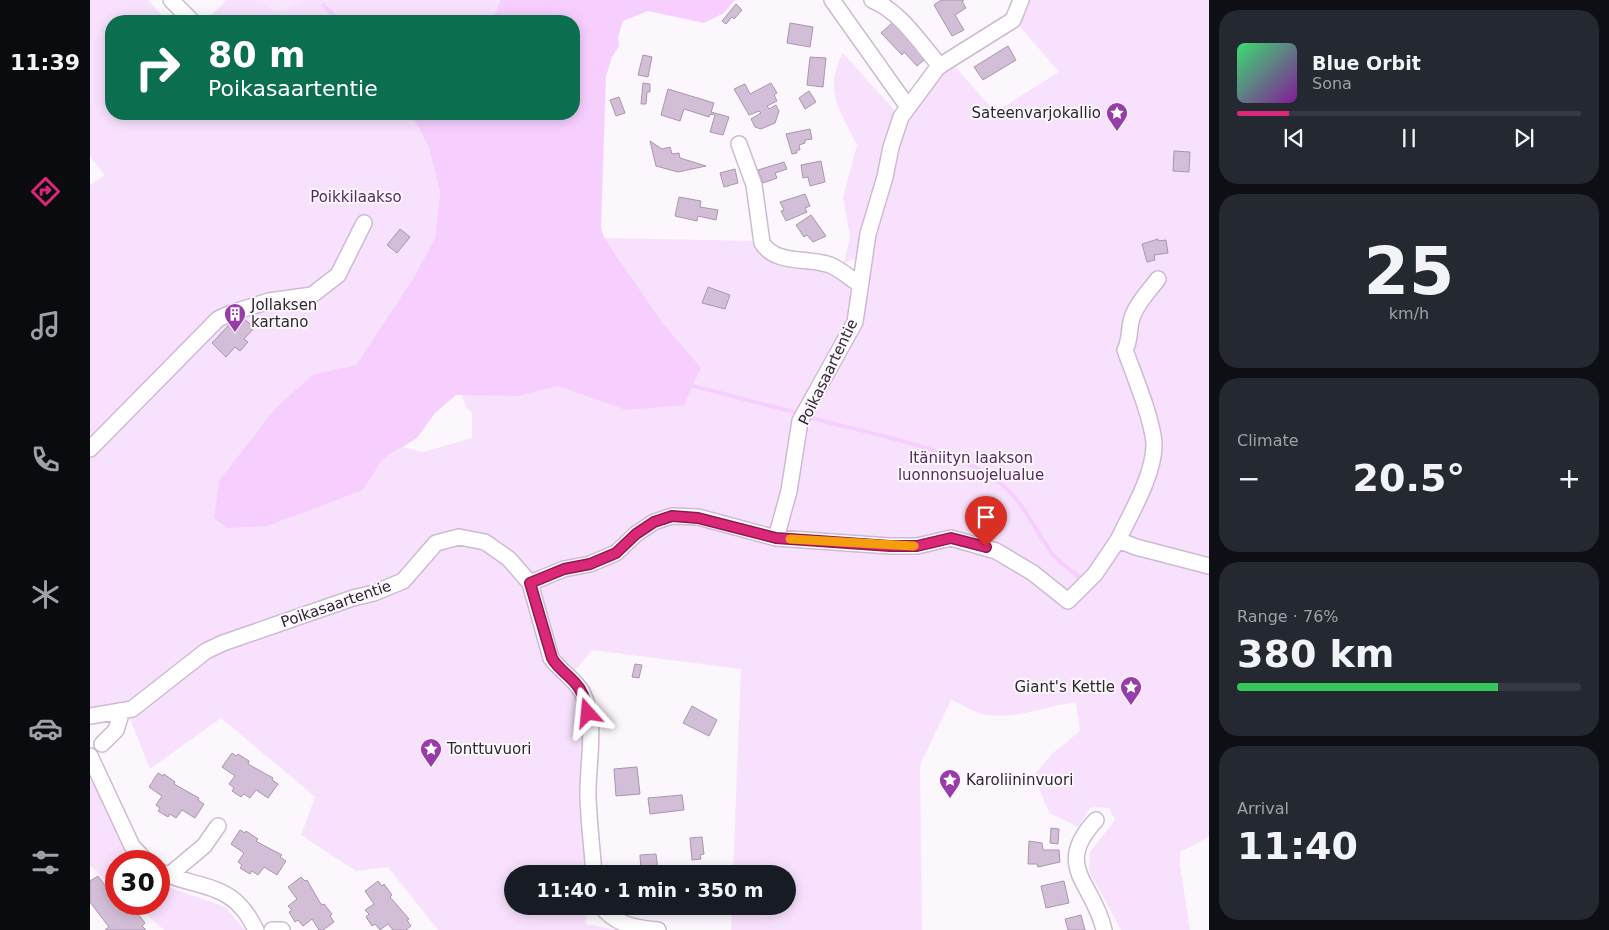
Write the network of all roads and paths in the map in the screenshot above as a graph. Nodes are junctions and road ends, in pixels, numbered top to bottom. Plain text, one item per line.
1 (171, 0) edge
2 (832, 0) edge
3 (872, 0) edge
4 (1022, 0) edge
5 (186, 15) edge
6 (940, 66) junction
7 (908, 107) junction
8 (739, 144) dead end
9 (364, 223) dead end
10 (1158, 279) dead end
11 (859, 284) junction
12 (90, 449) edge
13 (776, 538) junction
14 (1118, 540) junction
15 (1209, 566) edge
16 (530, 583) junction
17 (122, 711) junction
18 (90, 716) edge
19 (102, 744) dead end
20 (90, 756) edge
21 (1096, 820) dead end
22 (218, 826) dead end
23 (136, 850) edge
24 (593, 865) edge
25 (170, 868) edge
26 (170, 875) edge
27 (608, 915) edge
28 (256, 930) edge
29 (272, 930) edge
30 (282, 930) edge
31 (658, 930) edge
32 (1104, 930) edge

1 - 5 street
2 - 7 street
3 - 6 street
4 - 6 street, Poikasaartentie
6 - 7 street, Poikasaartentie
7 - 11 street, Poikasaartentie
8 - 11 street
9 - 12 street
10 - 14 street
11 - 13 street, Poikasaartentie
13 - 14 street
13 - 16 street
14 - 15 street
16 - 17 street, Poikasaartentie
16 - 24 street
17 - 18 street, Poikasaartentie
17 - 19 street
20 - 23 street
21 - 32 street
22 - 25 street
26 - 28 street
27 - 31 street
29 - 30 street

